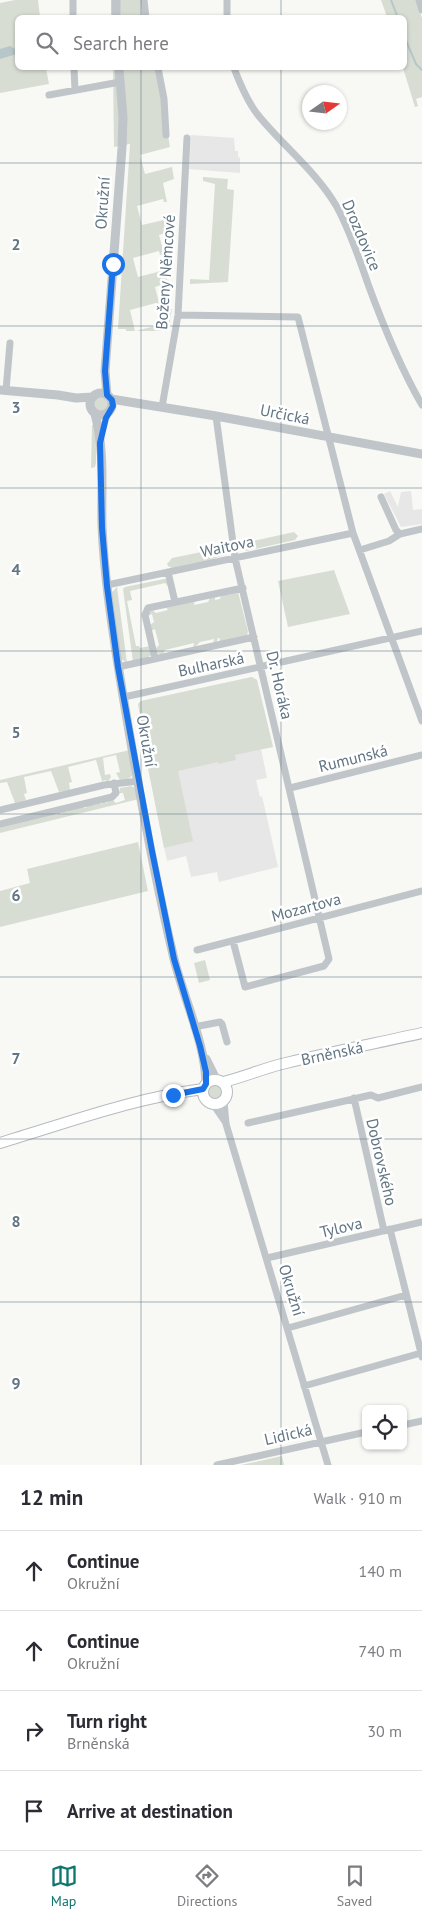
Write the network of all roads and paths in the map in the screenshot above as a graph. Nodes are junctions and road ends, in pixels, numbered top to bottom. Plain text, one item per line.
1 (73, 0) edge
2 (116, 0) edge
3 (144, 0) edge
4 (227, 0) edge
5 (419, 0) edge
6 (422, 10) edge
7 (73, 15) edge
8 (116, 15) edge
9 (146, 15) edge
10 (227, 15) edge
11 (74, 70) edge
12 (119, 70) edge
13 (158, 70) edge
14 (235, 70) edge
15 (120, 82) junction
16 (76, 90) junction
17 (49, 94) dead end
18 (166, 135) dead end
19 (187, 138) dead end
20 (178, 315) junction
21 (10, 343) dead end
22 (105, 371) junction
23 (3, 390) edge
24 (95, 396) junction
25 (109, 397) junction
26 (76, 398) junction
27 (142, 404) junction
28 (422, 405) edge
29 (162, 407) junction
30 (93, 411) junction
31 (109, 412) junction
32 (216, 416) junction
33 (101, 437) junction
34 (329, 438) junction
35 (422, 454) edge
36 (381, 497) dead end
37 (422, 529) edge
38 (353, 533) junction
39 (400, 534) junction
40 (360, 550) junction
41 (235, 558) junction
42 (168, 572) junction
43 (107, 586) junction
44 (242, 588) junction
45 (175, 602) junction
46 (422, 631) edge
47 (254, 637) junction
48 (391, 638) junction
49 (155, 658) junction
50 (118, 667) junction
51 (261, 667) junction
52 (124, 697) junction
53 (422, 721) edge
54 (422, 755) edge
55 (138, 781) junction
56 (114, 783) junction
57 (290, 788) junction
58 (25, 804) junction
59 (0, 810) edge
60 (29, 817) junction
61 (0, 824) edge
62 (422, 891) edge
63 (319, 918) junction
64 (232, 941) junction
65 (197, 950) dead end
66 (194, 1028) junction
67 (422, 1033) edge
68 (227, 1042) dead end
69 (200, 1046) junction
70 (225, 1087) junction
71 (422, 1087) edge
72 (204, 1090) junction
73 (354, 1098) junction
74 (213, 1104) junction
75 (248, 1123) dead end
76 (226, 1124) junction
77 (0, 1143) edge
78 (422, 1222) edge
79 (387, 1230) junction
80 (267, 1258) junction
81 (406, 1295) junction
82 (288, 1328) junction
83 (420, 1338) edge
84 (422, 1355) edge
85 (304, 1386) junction
86 (422, 1421) edge
87 (407, 1424) edge
88 (362, 1433) edge
89 (321, 1441) junction
90 (218, 1465) edge
91 (328, 1465) edge

1 - 7 street
2 - 8 street
3 - 9 street
4 - 10 street
5 - 6 street
11 - 16 street
12 - 15 street, Okružní
13 - 18 street
14 - 28 street, Drozdovice
15 - 16 street
15 - 22 street, Okružní
16 - 17 street
19 - 20 street, Boženy Němcové
20 - 29 street, Boženy Němcové
20 - 34 street
21 - 23 street
22 - 24 street, Okružní
22 - 25 street, Okružní
23 - 26 street
24 - 25 street
24 - 26 street
24 - 30 street
25 - 27 street, Určická
25 - 31 street
26 - 30 street
27 - 29 street, Určická
27 - 31 street, Určická
29 - 32 street, Určická
30 - 31 street
30 - 33 street, Okružní
31 - 33 street, Okružní
32 - 34 street, Určická
32 - 41 street, Dr. Horáka
33 - 43 street, Okružní
34 - 35 street, Určická
34 - 38 street
36 - 39 street
37 - 39 street
38 - 40 street
38 - 41 street, Waitova
39 - 40 street
40 - 48 street
41 - 42 street, Waitova
41 - 44 street, Dr. Horáka
42 - 43 street, Waitova
42 - 45 street
43 - 50 street, Okružní
44 - 45 street
44 - 47 street, Dr. Horáka
45 - 49 street
46 - 48 street, Bulharská
47 - 49 street
47 - 51 street, Dr. Horáka
48 - 51 street, Bulharská
48 - 53 street
49 - 50 street
50 - 52 street, Okružní
51 - 52 street, Bulharská
51 - 57 street, Dr. Horáka
52 - 55 street, Okružní
54 - 57 street, Rumunská
55 - 56 street
55 - 66 street, Okružní
56 - 58 street
56 - 60 street
57 - 63 street, Dr. Horáka
58 - 59 street
58 - 60 street
60 - 61 street
62 - 63 street, Mozartova
63 - 64 street, Mozartova
63 - 64 street, Dr. Horáka
64 - 65 street, Mozartova
66 - 68 street
66 - 69 street, Okružní
67 - 70 main road, Brněnská
69 - 70 street, Okružní
69 - 72 street, Okružní
70 - 72 main road
70 - 74 main road
70 - 76 street, Okružní
71 - 73 street
72 - 74 main road
72 - 77 main road
73 - 75 street
73 - 79 street, Dobrovského
74 - 76 street, Okružní
76 - 80 street, Okružní
78 - 79 street, Tylova
79 - 80 street, Tylova
79 - 81 street, Dobrovského
80 - 82 street, Okružní
81 - 82 street
81 - 83 street, Dobrovského
82 - 85 street, Okružní
83 - 84 street, Dobrovského
84 - 85 street
85 - 89 street, Okružní
86 - 87 street
88 - 89 street, Lidická
89 - 90 street, Lidická
89 - 91 street, Okružní

